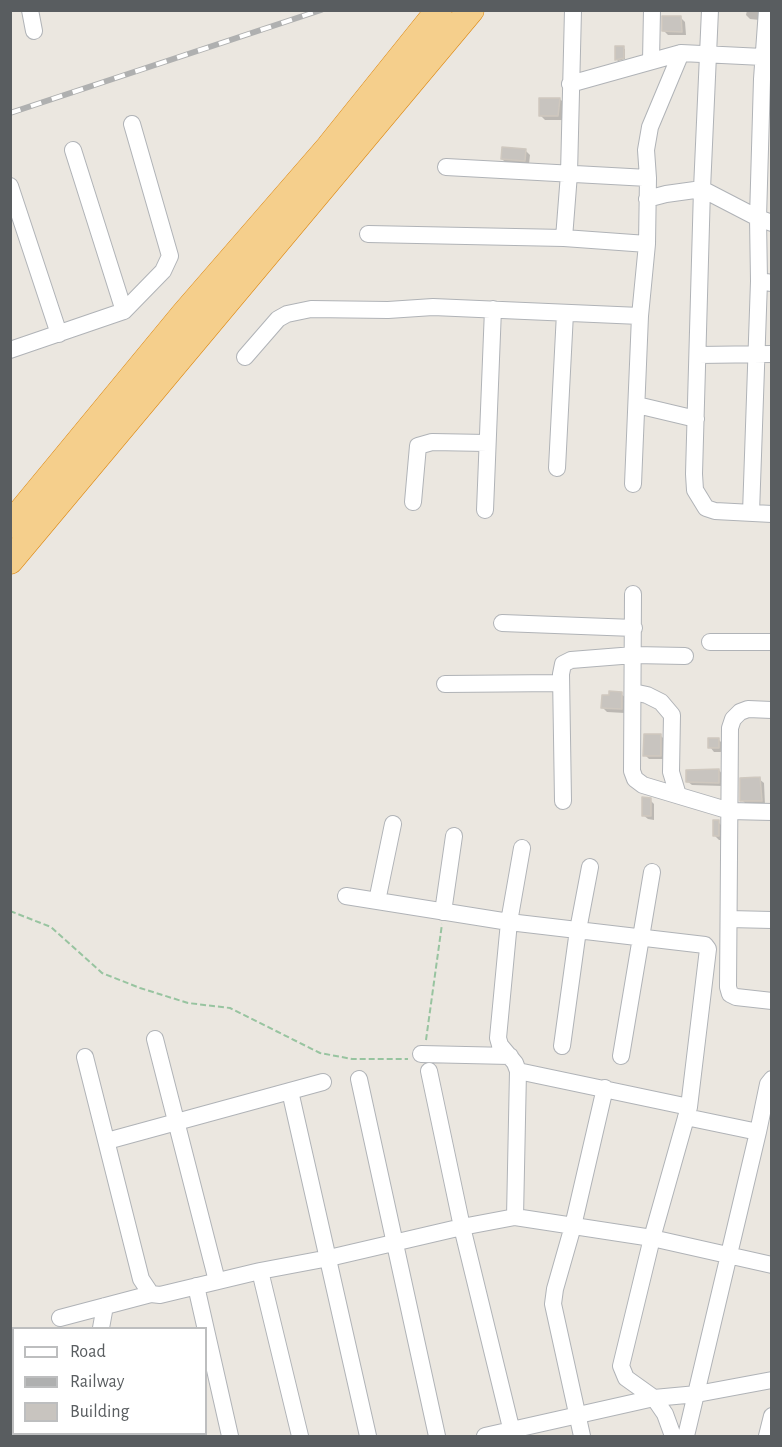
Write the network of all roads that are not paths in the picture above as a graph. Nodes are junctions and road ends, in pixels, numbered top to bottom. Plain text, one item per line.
1 (30, 10) edge
2 (439, 10) edge
3 (471, 10) edge
4 (573, 10) edge
5 (652, 10) edge
6 (710, 10) edge
7 (767, 10) edge
8 (34, 31) dead end
9 (681, 52) junction
10 (708, 53) junction
11 (764, 57) junction
12 (651, 61) junction
13 (767, 79) edge
14 (570, 84) junction
15 (132, 124) dead end
16 (73, 150) dead end
17 (446, 167) dead end
18 (569, 174) junction
19 (648, 178) junction
20 (10, 186) edge
21 (702, 189) junction
22 (647, 199) junction
23 (765, 220) edge
24 (368, 234) dead end
25 (267, 237) junction
26 (564, 238) junction
27 (647, 244) junction
28 (765, 282) edge
29 (492, 309) junction
30 (124, 311) junction
31 (565, 313) junction
32 (640, 316) junction
33 (59, 334) junction
34 (10, 350) edge
35 (764, 354) edge
36 (698, 355) junction
37 (245, 357) dead end
38 (637, 405) junction
39 (696, 419) junction
40 (487, 443) junction
41 (557, 468) dead end
42 (633, 484) dead end
43 (413, 502) dead end
44 (485, 510) dead end
45 (751, 513) junction
46 (771, 514) edge
47 (10, 525) edge
48 (10, 561) edge
49 (633, 594) dead end
50 (502, 623) dead end
51 (634, 628) junction
52 (711, 642) dead end
53 (771, 642) edge
54 (634, 655) junction
55 (685, 657) dead end
56 (561, 683) junction
57 (446, 684) dead end
58 (633, 692) junction
59 (771, 710) edge
60 (678, 795) junction
61 (563, 801) dead end
62 (730, 811) junction
63 (771, 812) edge
64 (393, 824) dead end
65 (454, 836) dead end
66 (522, 848) dead end
67 (590, 867) dead end
68 (652, 872) dead end
69 (346, 896) dead end
70 (377, 901) junction
71 (443, 912) junction
72 (729, 919) junction
73 (771, 920) edge
74 (509, 922) junction
75 (578, 930) junction
76 (641, 937) junction
77 (728, 948) junction
78 (708, 949) junction
79 (771, 1001) edge
80 (155, 1039) dead end
81 (562, 1046) dead end
82 (421, 1054) road end
83 (621, 1056) dead end
84 (85, 1057) dead end
85 (514, 1064) junction
86 (429, 1071) dead end
87 (359, 1079) dead end
88 (771, 1079) edge
89 (323, 1082) dead end
90 (605, 1088) junction
91 (290, 1091) junction
92 (687, 1112) junction
93 (177, 1122) junction
94 (758, 1132) junction
95 (107, 1141) junction
96 (515, 1217) junction
97 (573, 1226) junction
98 (462, 1227) junction
99 (652, 1238) junction
100 (395, 1242) junction
101 (729, 1256) junction
102 (329, 1258) junction
103 (771, 1264) edge
104 (260, 1271) junction
105 (218, 1281) junction
106 (196, 1286) junction
107 (151, 1294) junction
108 (105, 1306) junction
109 (60, 1318) dead end
110 (101, 1327) edge
111 (205, 1327) edge
112 (207, 1335) edge
113 (771, 1380) edge
114 (697, 1394) junction
115 (654, 1398) junction
116 (578, 1415) junction
117 (771, 1416) edge
118 (512, 1434) edge
119 (230, 1437) edge
120 (300, 1437) edge
121 (368, 1437) edge
122 (437, 1437) edge
123 (485, 1437) edge
124 (582, 1437) edge
125 (673, 1437) edge
126 (686, 1437) edge
127 (767, 1437) edge

1 - 8 street
2 - 25 highway
3 - 25 highway
4 - 14 street
5 - 12 street
6 - 10 street
7 - 11 street
9 - 10 street
9 - 12 street
9 - 19 street
10 - 11 street
10 - 21 street
11 - 13 street
12 - 14 street
13 - 23 street
14 - 18 street
15 - 30 street
16 - 30 street
17 - 18 street
18 - 19 street
18 - 26 street
19 - 22 street
20 - 33 street
21 - 22 street
21 - 23 street
21 - 36 street
22 - 27 street
23 - 28 street
24 - 26 street
25 - 47 highway
25 - 48 highway
26 - 27 street
27 - 32 street
28 - 35 street
29 - 31 street
29 - 37 street
29 - 40 street
30 - 33 street
31 - 32 street
31 - 41 street
32 - 38 street
33 - 34 street
35 - 36 street
35 - 45 street
36 - 39 street
38 - 39 street
38 - 42 street
39 - 45 street
40 - 43 street
40 - 44 street
45 - 46 street
49 - 51 street
50 - 51 street
51 - 54 street
52 - 53 street
54 - 55 street
54 - 56 street
54 - 58 street
56 - 57 street
56 - 61 street
58 - 60 street
58 - 60 street
59 - 62 street
60 - 62 street
62 - 63 street
62 - 72 street
64 - 70 street
65 - 71 street
66 - 74 street
67 - 75 street
68 - 76 street
69 - 70 street
70 - 71 street
71 - 74 street
72 - 73 street
72 - 77 street
74 - 75 street
74 - 85 street
75 - 76 street
75 - 81 street
76 - 78 street
76 - 83 street
77 - 78 street
77 - 79 street
78 - 92 street
80 - 93 street
82 - 85 street
84 - 95 street
85 - 90 street
85 - 96 street
86 - 98 street
87 - 100 street
88 - 94 street
89 - 91 street
90 - 92 street
90 - 97 street
91 - 93 street
91 - 102 street
92 - 94 street
92 - 99 street
93 - 95 street
93 - 105 street
94 - 101 street
95 - 107 street
96 - 97 street
96 - 98 street
97 - 99 street
97 - 116 street
98 - 100 street
98 - 118 street
99 - 101 street
99 - 115 street
100 - 102 street
100 - 122 street
101 - 103 street
101 - 114 street
102 - 104 street
102 - 121 street
104 - 105 street
104 - 120 street
105 - 106 street
106 - 107 street
106 - 111 street
107 - 108 street
108 - 109 street
108 - 110 street
112 - 119 street
113 - 114 street
114 - 115 street
114 - 126 street
115 - 116 street
115 - 125 street
116 - 118 street
116 - 124 street
117 - 127 street
118 - 123 street

